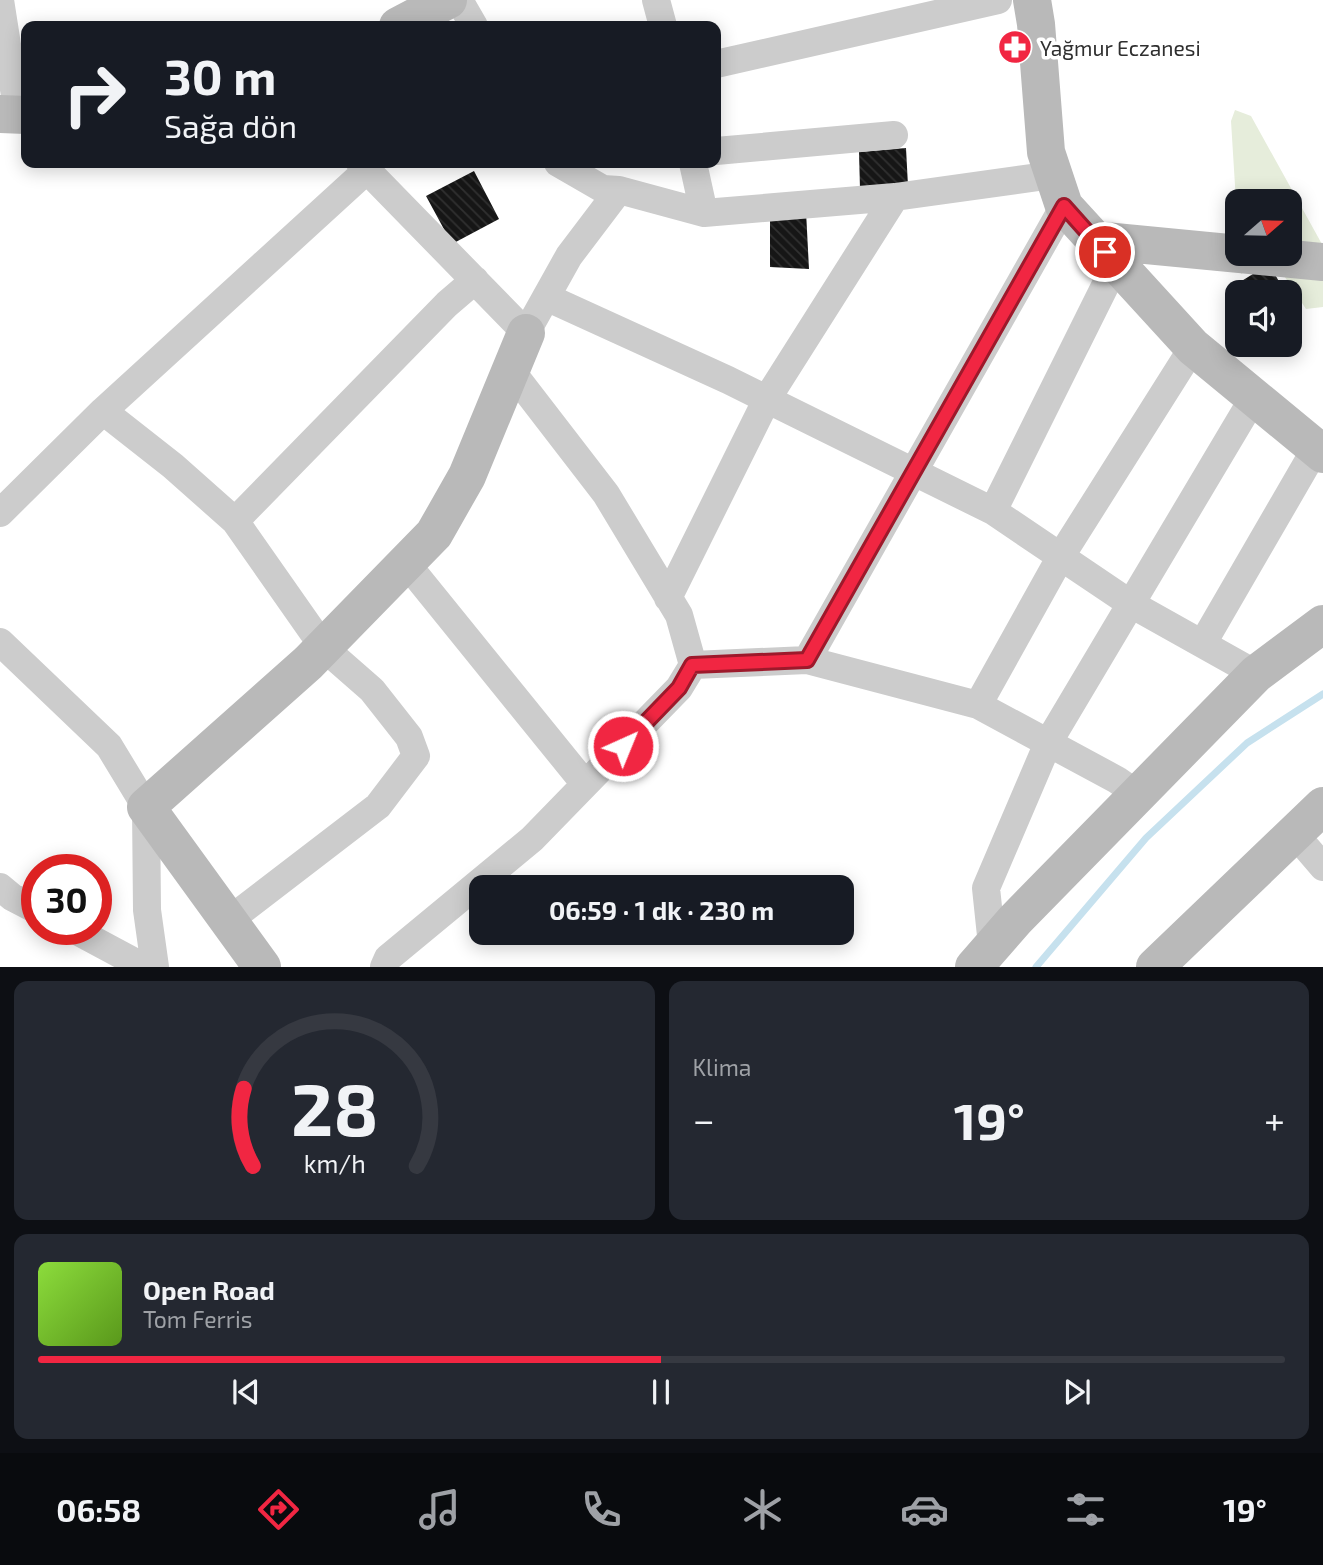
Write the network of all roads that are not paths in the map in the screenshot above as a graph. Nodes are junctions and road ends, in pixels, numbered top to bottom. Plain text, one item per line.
1 (0, 0) edge
2 (448, 0) edge
3 (459, 0) edge
4 (656, 0) edge
5 (998, 0) edge
6 (1032, 0) edge
7 (408, 21) edge
8 (471, 21) edge
9 (662, 21) edge
10 (721, 63) edge
11 (15, 115) edge
12 (894, 135) dead end
13 (721, 151) edge
14 (362, 168) edge
15 (366, 168) edge
16 (567, 168) edge
17 (694, 168) edge
18 (620, 190) junction
19 (1058, 190) junction
20 (895, 197) junction
21 (704, 213) junction
22 (1105, 252) junction
23 (1323, 262) edge
24 (475, 281) junction
25 (546, 297) junction
26 (526, 333) junction
27 (1192, 347) junction
28 (512, 372) junction
29 (1254, 397) junction
30 (767, 399) junction
31 (103, 411) junction
32 (1320, 451) edge
33 (914, 471) junction
34 (993, 511) junction
35 (0, 513) edge
36 (235, 521) junction
37 (1061, 556) junction
38 (406, 563) junction
39 (668, 597) junction
40 (1131, 604) junction
41 (1323, 624) edge
42 (0, 642) edge
43 (1203, 643) junction
44 (324, 648) junction
45 (807, 660) junction
46 (692, 665) junction
47 (1256, 674) junction
48 (978, 705) junction
49 (1048, 743) junction
50 (585, 785) junction
51 (1137, 794) junction
52 (1323, 806) edge
53 (146, 807) junction
54 (1293, 832) junction
55 (1323, 867) edge
56 (0, 887) edge
57 (21, 902) edge
58 (228, 921) junction
59 (103, 945) edge
60 (983, 956) edge
61 (1170, 961) edge
62 (144, 967) edge
63 (155, 967) edge
64 (262, 967) edge
65 (384, 967) edge

1 - 11 street
2 - 7 street
3 - 8 street
4 - 9 street
5 - 10 street
6 - 19 street
12 - 13 street
14 - 31 street
15 - 24 street
16 - 18 street
17 - 21 street
18 - 21 street
18 - 25 street
19 - 20 street
19 - 22 street
19 - 33 street
20 - 21 street
20 - 30 street
22 - 23 street
22 - 27 street
22 - 34 street
24 - 26 street
24 - 36 street
25 - 26 street
25 - 30 street
26 - 28 street
27 - 29 street
27 - 37 street
28 - 38 street
28 - 39 street
29 - 32 street
29 - 40 street
30 - 33 street
30 - 39 street
31 - 35 street
31 - 36 street
32 - 43 street
33 - 34 street
33 - 45 street
34 - 37 street
36 - 44 street
37 - 40 street
37 - 48 street
38 - 44 street
38 - 50 street
39 - 46 street
40 - 43 street
40 - 49 street
41 - 47 street
42 - 53 street
43 - 47 street
44 - 53 street
44 - 58 street
45 - 46 street
45 - 48 street
46 - 50 street
47 - 51 street
48 - 49 street
49 - 51 street
49 - 60 street
50 - 65 street
51 - 60 street
52 - 54 street
53 - 58 street
53 - 63 street
54 - 55 street
54 - 61 street
56 - 57 street
58 - 64 street
59 - 62 street

